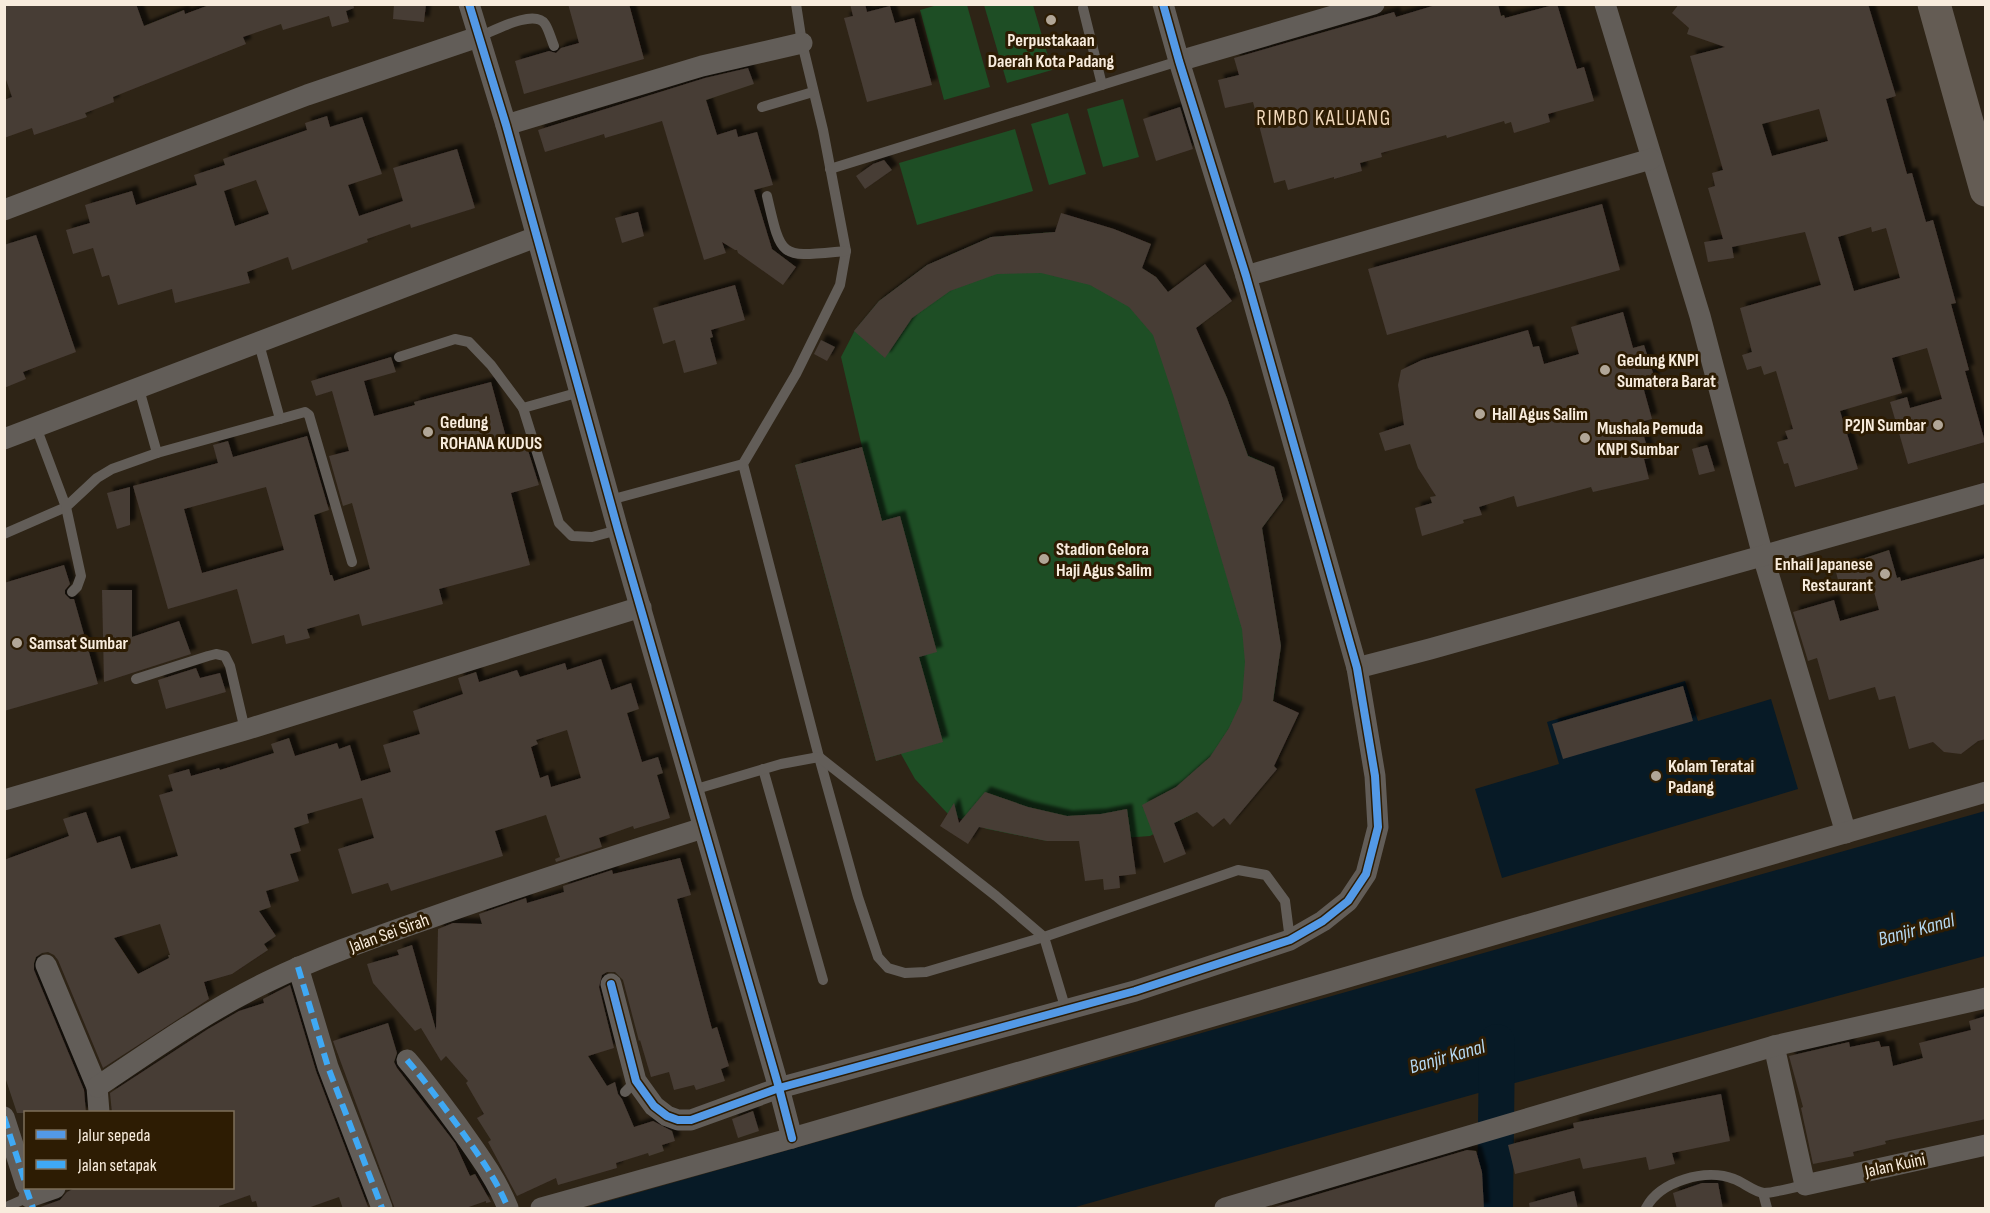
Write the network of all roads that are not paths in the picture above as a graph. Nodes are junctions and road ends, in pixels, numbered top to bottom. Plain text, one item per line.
1 (469, 4) edge
2 (796, 4) edge
3 (1163, 4) edge
4 (1374, 4) edge
5 (1605, 4) edge
6 (1934, 4) edge
7 (1083, 8) dead end
8 (478, 37) junction
9 (802, 43) junction
10 (554, 46) dead end
11 (1179, 61) junction
12 (1102, 86) junction
13 (813, 92) junction
14 (762, 107) dead end
15 (506, 124) junction
16 (1651, 159) junction
17 (830, 168) junction
18 (1986, 190) edge
19 (767, 196) dead end
20 (4, 210) edge
21 (536, 237) junction
22 (846, 251) junction
23 (1246, 276) junction
24 (259, 344) junction
25 (399, 357) dead end
26 (139, 389) junction
27 (580, 392) junction
28 (523, 408) junction
29 (280, 419) junction
30 (36, 427) junction
31 (4, 439) edge
32 (157, 453) junction
33 (743, 464) junction
34 (1986, 493) edge
35 (610, 500) junction
36 (66, 507) junction
37 (618, 530) junction
38 (4, 534) edge
39 (1762, 556) junction
40 (352, 562) dead end
41 (72, 592) dead end
42 (640, 607) junction
43 (1357, 668) junction
44 (136, 679) dead end
45 (245, 730) junction
46 (819, 757) junction
47 (763, 769) junction
48 (693, 790) junction
49 (1986, 792) edge
50 (4, 800) edge
51 (703, 828) junction
52 (1846, 833) junction
53 (1044, 937) junction
54 (1290, 940) junction
55 (46, 965) dead end
56 (298, 967) junction
57 (823, 980) dead end
58 (612, 984) dead end
59 (1986, 998) edge
60 (1066, 1010) junction
61 (1774, 1046) junction
62 (407, 1060) dead end
63 (97, 1087) junction
64 (779, 1088) junction
65 (99, 1111) edge
66 (4, 1117) edge
67 (792, 1138) junction
68 (1986, 1145) edge
69 (24, 1182) edge
70 (1805, 1185) junction
71 (50, 1189) edge
72 (1763, 1193) junction
73 (28, 1195) edge
74 (4, 1208) edge
75 (382, 1209) edge
76 (508, 1209) edge
77 (541, 1209) edge
78 (1225, 1209) edge
79 (1646, 1209) edge
80 (1767, 1209) edge

1 - 8 street
2 - 9 lane
3 - 11 street
4 - 11 street
5 - 16 street
6 - 18 main road
7 - 12 lane
8 - 10 lane
8 - 15 street
8 - 20 street
9 - 13 lane
9 - 15 street
11 - 12 lane
11 - 23 street
12 - 17 lane
13 - 14 lane
13 - 17 lane
15 - 21 street
16 - 23 street
16 - 39 street
17 - 22 lane
19 - 22 lane
21 - 24 street
21 - 27 street
22 - 33 lane
23 - 43 street
24 - 26 street
24 - 29 lane
25 - 28 lane
26 - 30 street
26 - 32 lane
27 - 28 lane
27 - 35 street
28 - 37 lane
29 - 32 lane
29 - 40 lane
30 - 31 street
30 - 36 lane
32 - 36 lane
33 - 35 lane
33 - 46 lane
34 - 39 street
35 - 37 street
36 - 38 lane
36 - 41 lane
37 - 42 street
39 - 43 street
39 - 52 street
42 - 45 street
42 - 48 street
43 - 54 street
44 - 45 lane
45 - 50 street
46 - 47 lane
46 - 53 lane
46 - 53 lane
47 - 48 lane
47 - 57 lane
48 - 51 street
49 - 52 street
51 - 56 street, Jalan Sei Sirah
51 - 64 street
52 - 67 street
53 - 54 lane
53 - 60 lane
54 - 60 street
55 - 63 street
56 - 63 street, Jalan Sei Sirah
56 - 75 street
58 - 64 street
59 - 61 street
60 - 64 street
61 - 70 street
61 - 78 street
62 - 76 street
63 - 65 street
64 - 67 street
66 - 69 street
67 - 77 street
68 - 70 street, Jalan Kuini
70 - 72 lane
71 - 73 street
72 - 79 lane
72 - 80 lane
73 - 74 lane

